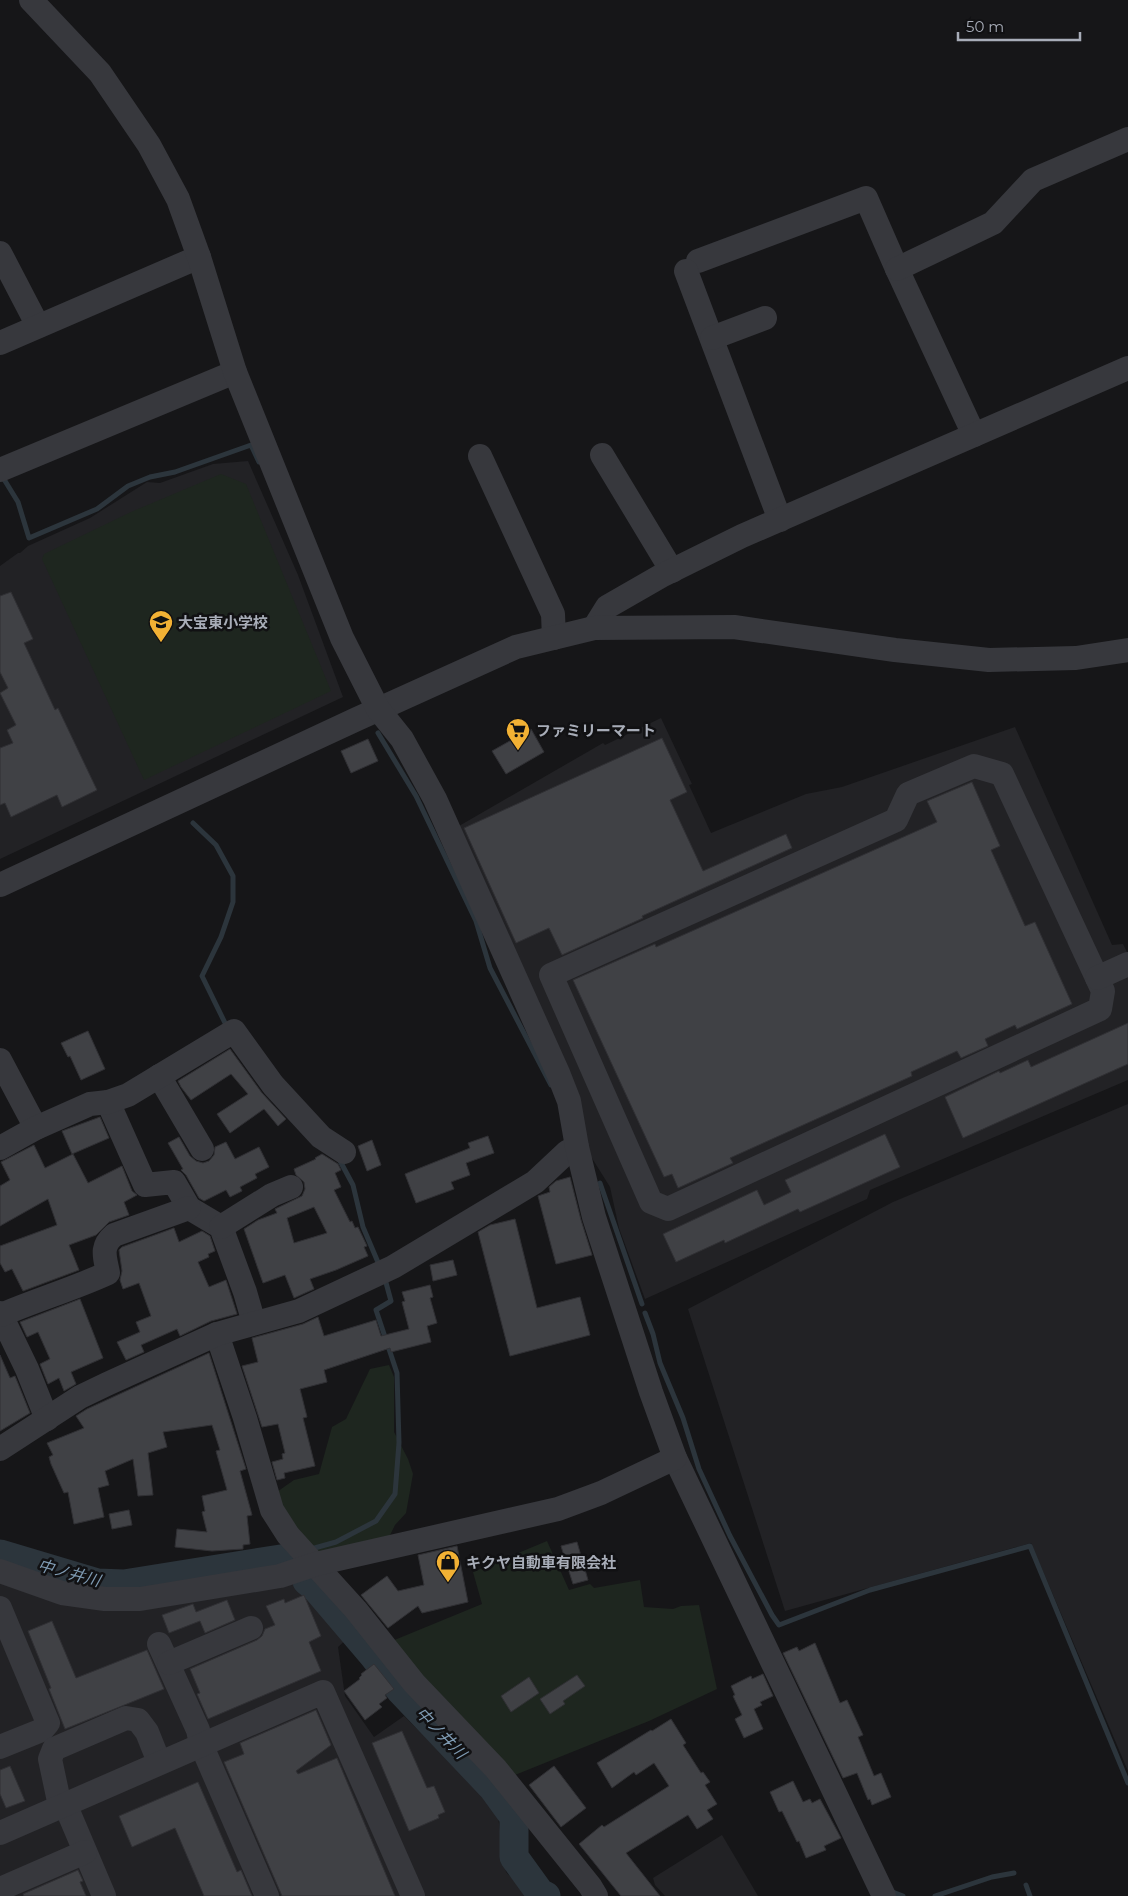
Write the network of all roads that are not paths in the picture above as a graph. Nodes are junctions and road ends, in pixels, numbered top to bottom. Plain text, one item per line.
1 (31, 0) edge
2 (1128, 139) edge
3 (0, 253) edge
4 (199, 257) junction
5 (896, 269) junction
6 (765, 318) dead end
7 (38, 326) junction
8 (712, 338) junction
9 (0, 343) edge
10 (1128, 368) edge
11 (235, 372) junction
12 (974, 435) junction
13 (480, 456) dead end
14 (602, 456) dead end
15 (0, 470) edge
16 (780, 520) junction
17 (672, 571) junction
18 (594, 628) junction
19 (554, 638) junction
20 (1128, 650) edge
21 (378, 709) junction
22 (0, 885) edge
23 (1128, 964) edge
24 (1098, 978) junction
25 (0, 1060) edge
26 (158, 1076) junction
27 (108, 1102) junction
28 (36, 1128) junction
29 (577, 1147) junction
30 (0, 1148) edge
31 (202, 1149) dead end
32 (344, 1152) dead end
33 (291, 1186) dead end
34 (189, 1208) junction
35 (221, 1227) junction
36 (0, 1314) edge
37 (254, 1323) junction
38 (217, 1334) junction
39 (47, 1419) junction
40 (0, 1449) edge
41 (676, 1458) junction
42 (316, 1564) junction
43 (0, 1570) edge
44 (0, 1608) edge
45 (251, 1628) dead end
46 (201, 1744) junction
47 (0, 1747) edge
48 (160, 1762) junction
49 (62, 1805) junction
50 (0, 1833) edge
51 (85, 1852) junction
52 (0, 1889) edge
53 (104, 1896) edge
54 (267, 1896) edge
55 (413, 1896) edge
56 (596, 1896) edge
57 (884, 1896) edge

1 - 4 street
2 - 5 street
3 - 7 street
4 - 7 street
4 - 11 street
5 - 8 street
5 - 12 street
6 - 8 street
7 - 9 street
8 - 16 street
10 - 12 street
11 - 15 street
11 - 21 street
12 - 16 street
13 - 19 street
14 - 17 street
16 - 17 street
17 - 18 street
18 - 19 street
18 - 20 street
19 - 21 street
21 - 22 street
21 - 29 street
23 - 24 street
24 - 24 street
25 - 28 street
26 - 27 street
26 - 31 street
26 - 32 street
27 - 28 street
27 - 34 street
28 - 30 street
29 - 37 street
29 - 41 street
33 - 35 street
34 - 35 street
34 - 36 street
35 - 37 street
36 - 39 street
37 - 38 street
38 - 39 street
38 - 42 street
39 - 40 street
41 - 42 street
41 - 57 street
42 - 43 street
42 - 56 street
44 - 47 street
45 - 46 street
46 - 48 street
46 - 54 street
46 - 55 street
48 - 49 street
48 - 49 street
49 - 50 street
49 - 51 street
51 - 52 street
51 - 53 street

